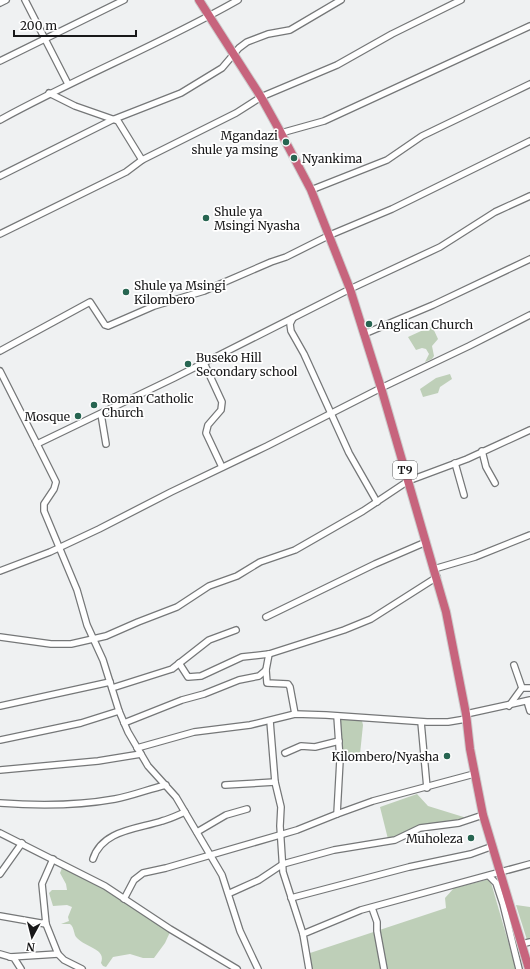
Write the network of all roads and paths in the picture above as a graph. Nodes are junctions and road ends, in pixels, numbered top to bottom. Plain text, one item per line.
1 (6, 0) edge
2 (25, 0) edge
3 (124, 0) edge
4 (199, 0) edge
5 (238, 0) edge
6 (341, 0) edge
7 (461, 0) edge
8 (0, 3) edge
9 (208, 16) junction
10 (530, 26) edge
11 (44, 40) junction
12 (234, 56) junction
13 (0, 61) edge
14 (68, 84) junction
15 (530, 84) edge
16 (49, 93) junction
17 (261, 97) junction
18 (0, 120) edge
19 (112, 120) junction
20 (281, 133) junction
21 (530, 141) edge
22 (142, 160) junction
23 (0, 176) edge
24 (311, 190) junction
25 (530, 196) edge
26 (0, 234) edge
27 (330, 235) junction
28 (530, 259) edge
29 (350, 289) junction
30 (530, 315) edge
31 (293, 318) junction
32 (364, 334) junction
33 (0, 351) edge
34 (204, 363) junction
35 (0, 371) edge
36 (381, 388) junction
37 (331, 413) junction
38 (101, 414) junction
39 (530, 430) edge
40 (36, 444) junction
41 (106, 444) dead end
42 (482, 451) junction
43 (455, 463) junction
44 (222, 467) junction
45 (408, 481) junction
46 (494, 484) dead end
47 (464, 495) dead end
48 (378, 502) junction
49 (530, 535) edge
50 (426, 542) junction
51 (58, 548) junction
52 (434, 569) junction
53 (0, 571) edge
54 (437, 577) junction
55 (266, 617) dead end
56 (236, 630) dead end
57 (0, 637) edge
58 (93, 640) junction
59 (269, 654) junction
60 (178, 663) junction
61 (514, 665) dead end
62 (266, 670) junction
63 (111, 685) junction
64 (522, 688) junction
65 (530, 688) edge
66 (529, 700) edge
67 (0, 706) edge
68 (509, 706) junction
69 (119, 711) junction
70 (530, 711) edge
71 (295, 714) junction
72 (337, 716) junction
73 (466, 716) junction
74 (270, 721) junction
75 (421, 722) junction
76 (124, 723) junction
77 (0, 740) edge
78 (338, 741) junction
79 (137, 748) junction
80 (285, 753) dead end
81 (141, 754) junction
82 (0, 770) edge
83 (474, 774) junction
84 (275, 782) junction
85 (166, 785) junction
86 (225, 785) dead end
87 (427, 788) junction
88 (0, 803) edge
89 (247, 809) dead end
90 (185, 812) junction
91 (337, 814) junction
92 (484, 816) junction
93 (197, 832) junction
94 (0, 833) edge
95 (280, 834) junction
96 (22, 843) junction
97 (493, 846) junction
98 (210, 855) junction
99 (53, 859) junction
100 (93, 859) dead end
101 (283, 864) junction
102 (530, 864) edge
103 (501, 872) junction
104 (0, 874) edge
105 (489, 876) junction
106 (230, 893) junction
107 (291, 898) junction
108 (124, 899) junction
109 (372, 908) junction
110 (0, 916) edge
111 (46, 924) junction
112 (303, 934) junction
113 (526, 943) edge
114 (0, 954) edge
115 (58, 954) junction
116 (10, 957) junction
117 (20, 969) edge
118 (82, 969) edge
119 (237, 969) edge
120 (258, 969) edge
121 (309, 969) edge
122 (384, 969) edge
123 (519, 969) edge
124 (529, 969) edge

1 - 8 street
2 - 11 street
3 - 11 street
4 - 9 highway, T9
5 - 9 street
6 - 12 street
7 - 17 street
9 - 12 highway, T9
9 - 14 street
10 - 20 street
11 - 13 street
11 - 14 street
12 - 17 highway, T9
12 - 19 street
14 - 16 street
15 - 24 street
16 - 18 street
16 - 19 street
17 - 20 highway, T9
17 - 22 street
19 - 22 street
19 - 23 street
20 - 24 highway, T9
21 - 27 street
22 - 26 street
24 - 27 highway, T9
25 - 29 street
27 - 29 highway, T9
27 - 33 street
28 - 32 street
29 - 31 street
29 - 32 highway, T9
30 - 36 street
31 - 34 street
31 - 37 street
32 - 36 highway, T9
34 - 38 street
34 - 44 street
35 - 40 street
36 - 37 street
36 - 45 highway, T9
37 - 44 street
37 - 48 street
38 - 40 street
38 - 41 street
39 - 42 street
40 - 51 street
42 - 43 street
42 - 46 street
43 - 45 street
43 - 47 street
44 - 51 street
45 - 48 street
45 - 50 highway, T9
48 - 58 street
49 - 52 street
50 - 52 highway, T9
50 - 55 street
51 - 53 street
51 - 58 street
52 - 54 highway, T9
54 - 59 street
54 - 73 highway, T9
56 - 60 street
57 - 58 street
58 - 63 street
59 - 60 street
59 - 62 street
60 - 63 street
61 - 64 street
62 - 71 street
62 - 76 street
63 - 67 street
63 - 69 street
64 - 65 street
64 - 68 street
66 - 68 street
66 - 70 street
68 - 73 street
69 - 76 street
69 - 77 street
71 - 72 street
71 - 74 street
72 - 75 street
72 - 78 street
73 - 75 street
73 - 83 highway, T9
74 - 79 street
74 - 84 street
75 - 87 street
76 - 79 street
78 - 80 street
78 - 91 street
79 - 81 street
81 - 82 street
81 - 85 street
83 - 87 street
83 - 92 highway, T9
84 - 86 street
84 - 95 street
85 - 88 street
85 - 90 street
87 - 91 street
89 - 93 street
90 - 93 street
90 - 100 street
91 - 95 street
92 - 97 highway, T9
92 - 101 street
93 - 98 street
94 - 96 street
95 - 98 street
95 - 101 street
96 - 99 street
96 - 104 street
97 - 103 highway, T9
97 - 107 street
98 - 106 street
98 - 108 street
99 - 108 street
99 - 111 street
101 - 106 street
101 - 107 street
102 - 103 street
103 - 105 street
103 - 113 highway, T9
105 - 109 street
105 - 123 street
106 - 120 street
107 - 112 street
108 - 119 street
109 - 112 street
109 - 122 street
110 - 111 street
111 - 115 street
112 - 121 street
113 - 124 highway, T9
114 - 116 street
115 - 116 street
115 - 118 street
116 - 117 street

